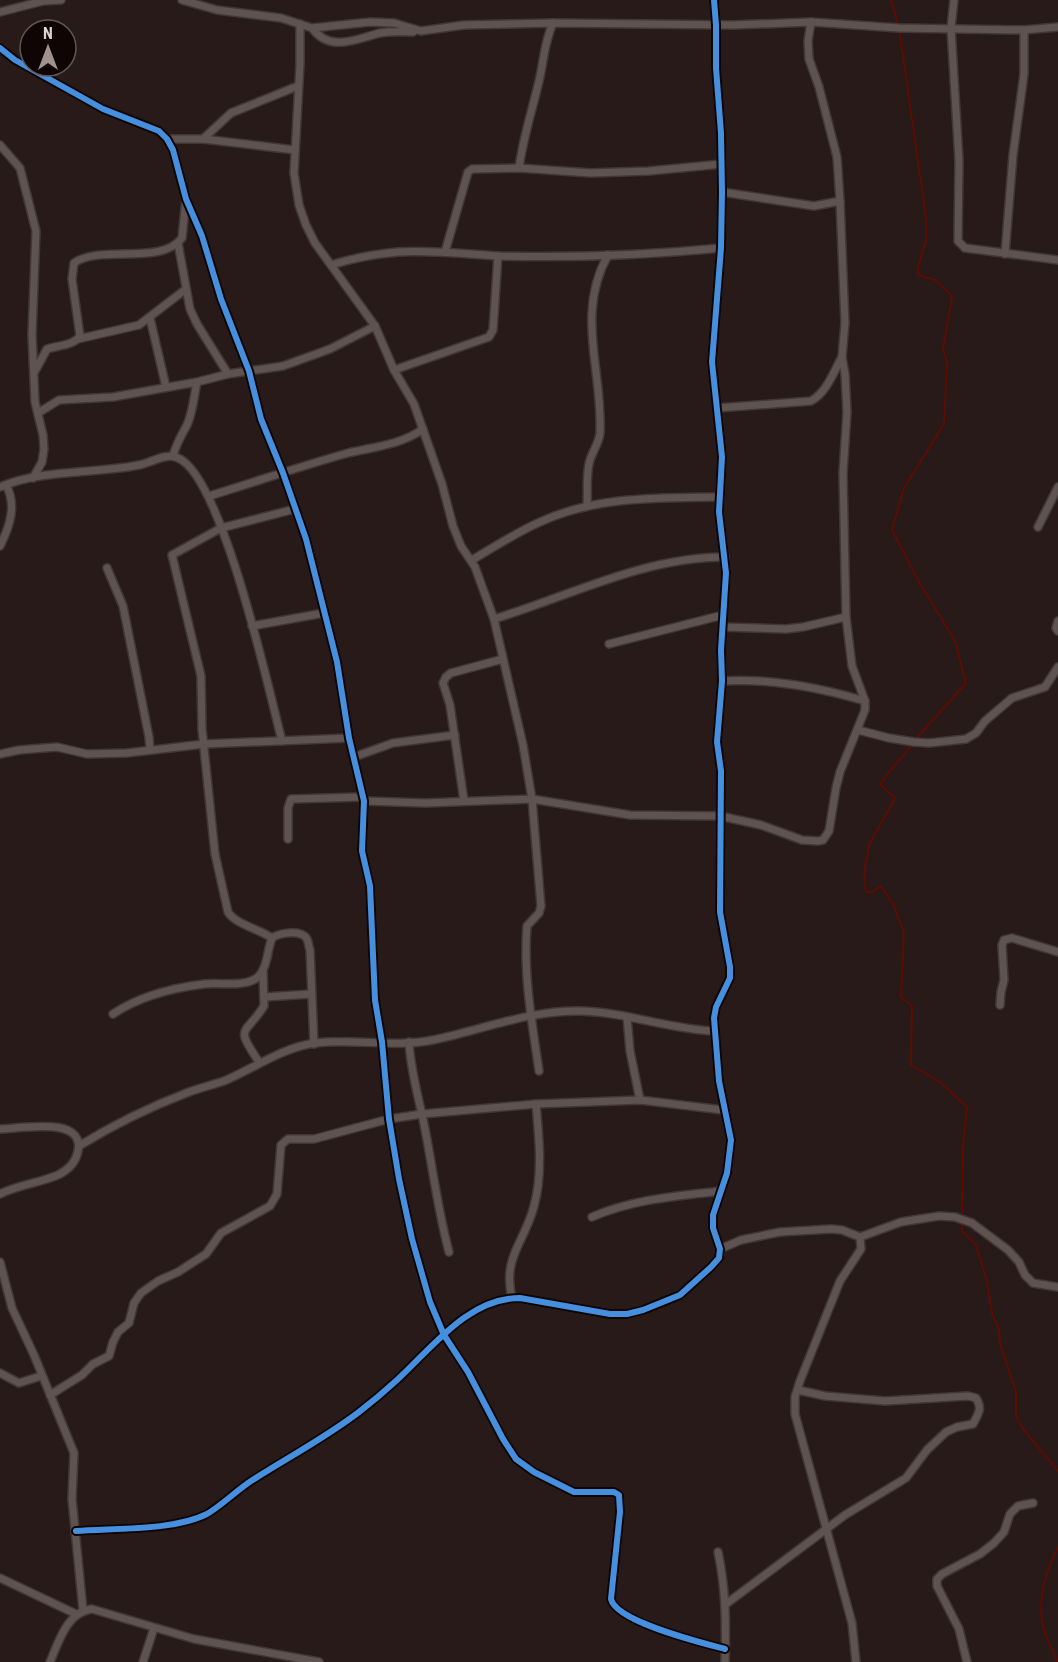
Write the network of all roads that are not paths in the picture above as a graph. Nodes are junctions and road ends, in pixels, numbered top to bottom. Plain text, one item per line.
1 (61, 0) edge
2 (182, 0) edge
3 (714, 0) edge
4 (954, 0) edge
5 (0, 12) edge
6 (811, 22) junction
7 (553, 23) junction
8 (300, 24) junction
9 (716, 25) junction
10 (1058, 27) edge
11 (312, 28) junction
12 (951, 28) junction
13 (1024, 30) junction
14 (413, 32) dead end
15 (0, 48) edge
16 (298, 86) junction
17 (167, 139) junction
18 (202, 139) junction
19 (0, 145) edge
20 (295, 150) junction
21 (722, 164) junction
22 (519, 168) junction
23 (722, 192) junction
24 (186, 199) junction
25 (840, 201) junction
26 (178, 243) junction
27 (721, 248) junction
28 (445, 252) junction
29 (1005, 254) junction
30 (608, 255) junction
31 (498, 256) junction
32 (1058, 260) edge
33 (332, 265) junction
34 (186, 289) junction
35 (150, 318) junction
36 (375, 326) junction
37 (78, 339) junction
38 (842, 357) junction
39 (394, 370) junction
40 (249, 371) junction
41 (34, 373) junction
42 (228, 374) junction
43 (197, 382) junction
44 (166, 387) junction
45 (717, 408) junction
46 (38, 413) junction
47 (423, 429) junction
48 (173, 456) junction
49 (284, 472) junction
50 (33, 478) junction
51 (3, 486) edge
52 (1058, 488) edge
53 (209, 496) junction
54 (718, 496) junction
55 (587, 506) junction
56 (295, 509) junction
57 (1038, 527) dead end
58 (221, 528) junction
59 (0, 546) edge
60 (725, 557) junction
61 (472, 560) junction
62 (107, 568) dead end
63 (324, 613) junction
64 (723, 615) junction
65 (846, 617) junction
66 (494, 619) junction
67 (1058, 621) edge
68 (252, 626) junction
69 (723, 627) junction
70 (1058, 631) edge
71 (609, 644) dead end
72 (503, 659) junction
73 (1058, 667) edge
74 (722, 681) junction
75 (865, 701) junction
76 (858, 730) junction
77 (455, 735) junction
78 (349, 738) junction
79 (282, 741) junction
80 (204, 744) junction
81 (150, 749) junction
82 (0, 754) edge
83 (354, 756) junction
84 (363, 799) junction
85 (532, 799) junction
86 (464, 801) junction
87 (720, 816) junction
88 (288, 839) dead end
89 (272, 938) junction
90 (1058, 952) edge
91 (263, 969) junction
92 (311, 994) junction
93 (265, 997) junction
94 (1000, 1005) dead end
95 (113, 1014) dead end
96 (531, 1017) junction
97 (627, 1017) junction
98 (714, 1031) junction
99 (382, 1042) junction
100 (409, 1042) junction
101 (314, 1044) junction
102 (259, 1062) junction
103 (539, 1071) dead end
104 (640, 1100) junction
105 (536, 1104) junction
106 (723, 1110) junction
107 (422, 1114) junction
108 (389, 1119) junction
109 (0, 1129) edge
110 (79, 1146) junction
111 (721, 1191) junction
112 (0, 1194) edge
113 (592, 1217) dead end
114 (860, 1237) junction
115 (720, 1249) junction
116 (449, 1252) dead end
117 (0, 1262) edge
118 (1058, 1287) edge
119 (512, 1298) junction
120 (444, 1335) junction
121 (0, 1373) edge
122 (41, 1376) junction
123 (798, 1390) junction
124 (50, 1395) junction
125 (1033, 1503) dead end
126 (826, 1529) junction
127 (76, 1531) junction
128 (718, 1552) dead end
129 (0, 1578) edge
130 (726, 1604) junction
131 (79, 1612) junction
132 (154, 1628) junction
133 (725, 1649) junction
134 (50, 1662) edge
135 (143, 1662) edge
136 (319, 1662) edge
137 (725, 1662) edge
138 (856, 1662) edge
139 (967, 1662) edge

1 - 5 street
2 - 8 street
3 - 9 street
4 - 12 street
6 - 9 street
6 - 12 street
6 - 25 street
7 - 9 street
7 - 11 street
7 - 22 street
8 - 11 street
8 - 16 street
9 - 21 street
10 - 13 street
11 - 14 street
12 - 13 street
12 - 29 street
13 - 29 street
15 - 17 street
16 - 18 street
16 - 20 street
17 - 18 street
17 - 24 street
18 - 20 street
19 - 41 street
20 - 33 street
21 - 22 street
21 - 23 street
22 - 28 street
23 - 25 street
23 - 27 street
24 - 26 street
24 - 40 street
25 - 38 street
26 - 34 street
26 - 37 street
27 - 30 street
27 - 45 street
28 - 31 street
28 - 33 street
29 - 32 street
30 - 31 street
30 - 55 street
31 - 39 street
33 - 36 street
34 - 35 street
34 - 42 street
35 - 37 street
35 - 44 street
36 - 39 street
36 - 40 street
37 - 41 street
38 - 45 street
38 - 65 street
39 - 47 street
40 - 42 street
40 - 49 street
41 - 46 street
42 - 43 street
43 - 44 street
43 - 48 street
44 - 46 street
45 - 54 street
46 - 50 street
47 - 49 street
47 - 61 street
48 - 50 street
48 - 53 street
49 - 53 street
49 - 56 street
50 - 51 street
51 - 59 street
52 - 57 street
53 - 58 street
54 - 55 street
54 - 60 street
55 - 61 street
56 - 58 street
56 - 63 street
58 - 68 street
58 - 80 street
60 - 64 street
60 - 66 street
61 - 66 street
62 - 81 street
63 - 68 street
63 - 78 street
64 - 69 street
64 - 71 street
65 - 69 street
65 - 75 street
66 - 72 street
67 - 70 street
68 - 79 street
69 - 74 street
72 - 77 street
72 - 85 street
73 - 76 street
74 - 75 street
74 - 87 street
75 - 76 street
76 - 87 street
77 - 83 street
77 - 86 street
78 - 79 street
78 - 83 street
79 - 80 street
80 - 81 street
80 - 89 street
81 - 82 street
83 - 84 street
84 - 86 street
84 - 88 street
84 - 99 street
85 - 86 street
85 - 87 street
85 - 96 street
87 - 98 street
89 - 91 street
89 - 92 street
90 - 94 street
91 - 93 street
91 - 95 street
92 - 93 street
92 - 101 street
93 - 102 street
96 - 97 street
96 - 100 street
96 - 103 street
97 - 98 street
97 - 104 street
98 - 106 street
99 - 100 street
99 - 101 street
99 - 108 street
100 - 107 street
101 - 102 street
102 - 110 street
104 - 105 street
104 - 106 street
105 - 107 street
105 - 119 street
106 - 111 street
107 - 108 street
107 - 116 street
108 - 120 street
108 - 124 street
109 - 110 street
110 - 112 street
111 - 113 street
111 - 115 street
114 - 115 street
114 - 118 street
114 - 123 street
115 - 119 street
117 - 122 street
119 - 120 street
120 - 127 street
120 - 133 street
121 - 122 street
122 - 124 street
123 - 126 street
123 - 126 street
124 - 127 street
125 - 139 street
126 - 130 street
126 - 138 street
127 - 131 street
128 - 130 street
129 - 131 street
130 - 133 street
131 - 132 street
131 - 134 street
132 - 135 street
132 - 136 street
133 - 137 street

